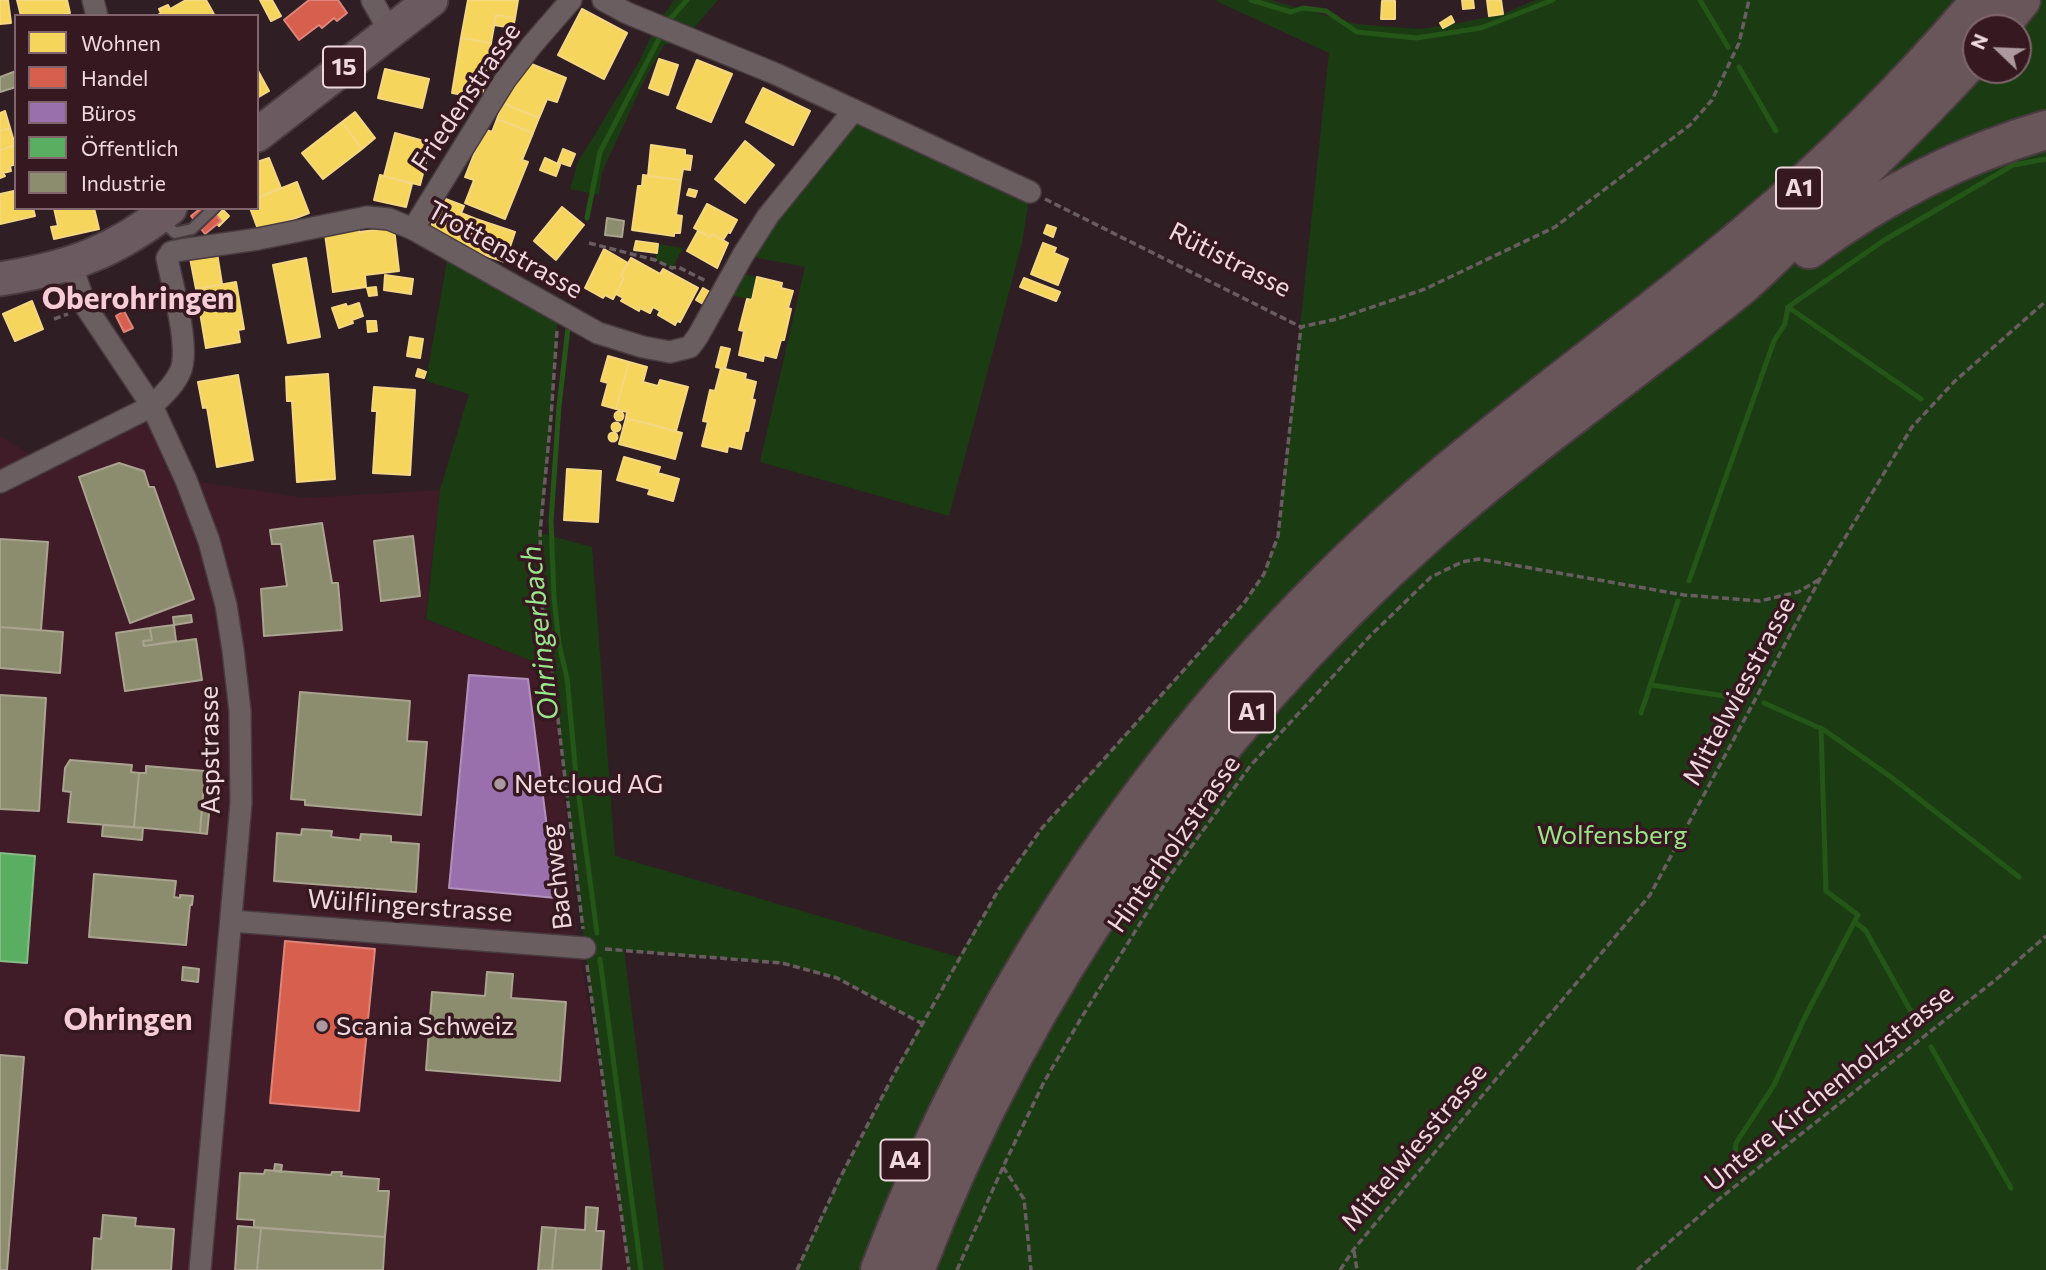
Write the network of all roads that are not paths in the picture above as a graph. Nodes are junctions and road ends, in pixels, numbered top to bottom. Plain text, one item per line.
1 (372, 0) edge
2 (431, 0) edge
3 (571, 0) edge
4 (603, 0) edge
5 (1981, 0) edge
6 (2021, 0) edge
7 (2010, 14) edge
8 (390, 32) junction
9 (1962, 69) edge
10 (854, 110) junction
11 (2046, 130) edge
12 (259, 133) edge
13 (1030, 192) road end
14 (212, 210) edge
15 (156, 214) edge
16 (413, 229) junction
17 (71, 264) junction
18 (0, 279) edge
19 (1745, 282) junction
20 (152, 406) junction
21 (0, 482) edge
22 (231, 921) junction
23 (585, 948) road end
24 (974, 1061) junction
25 (200, 1270) edge
26 (855, 1270) edge
27 (880, 1270) edge
28 (915, 1270) edge

1 - 8 street
2 - 8 main road, 15
3 - 16 street, Friedenstrasse
4 - 10 street
5 - 24 highway, A1
6 - 7 highway
8 - 12 main road, 15
9 - 19 highway, A1
10 - 13 street
10 - 16 street, Trottenstrasse
11 - 19 highway, A1
14 - 15 lane
15 - 17 main road
16 - 20 street, Trottenstrasse
17 - 18 main road
17 - 20 street, Aspstrasse
19 - 28 highway, A1
20 - 21 street
20 - 22 street, Aspstrasse
22 - 23 street, Wülflingerstrasse
22 - 25 street, Aspstrasse
24 - 26 highway, A4
24 - 27 highway, A1

